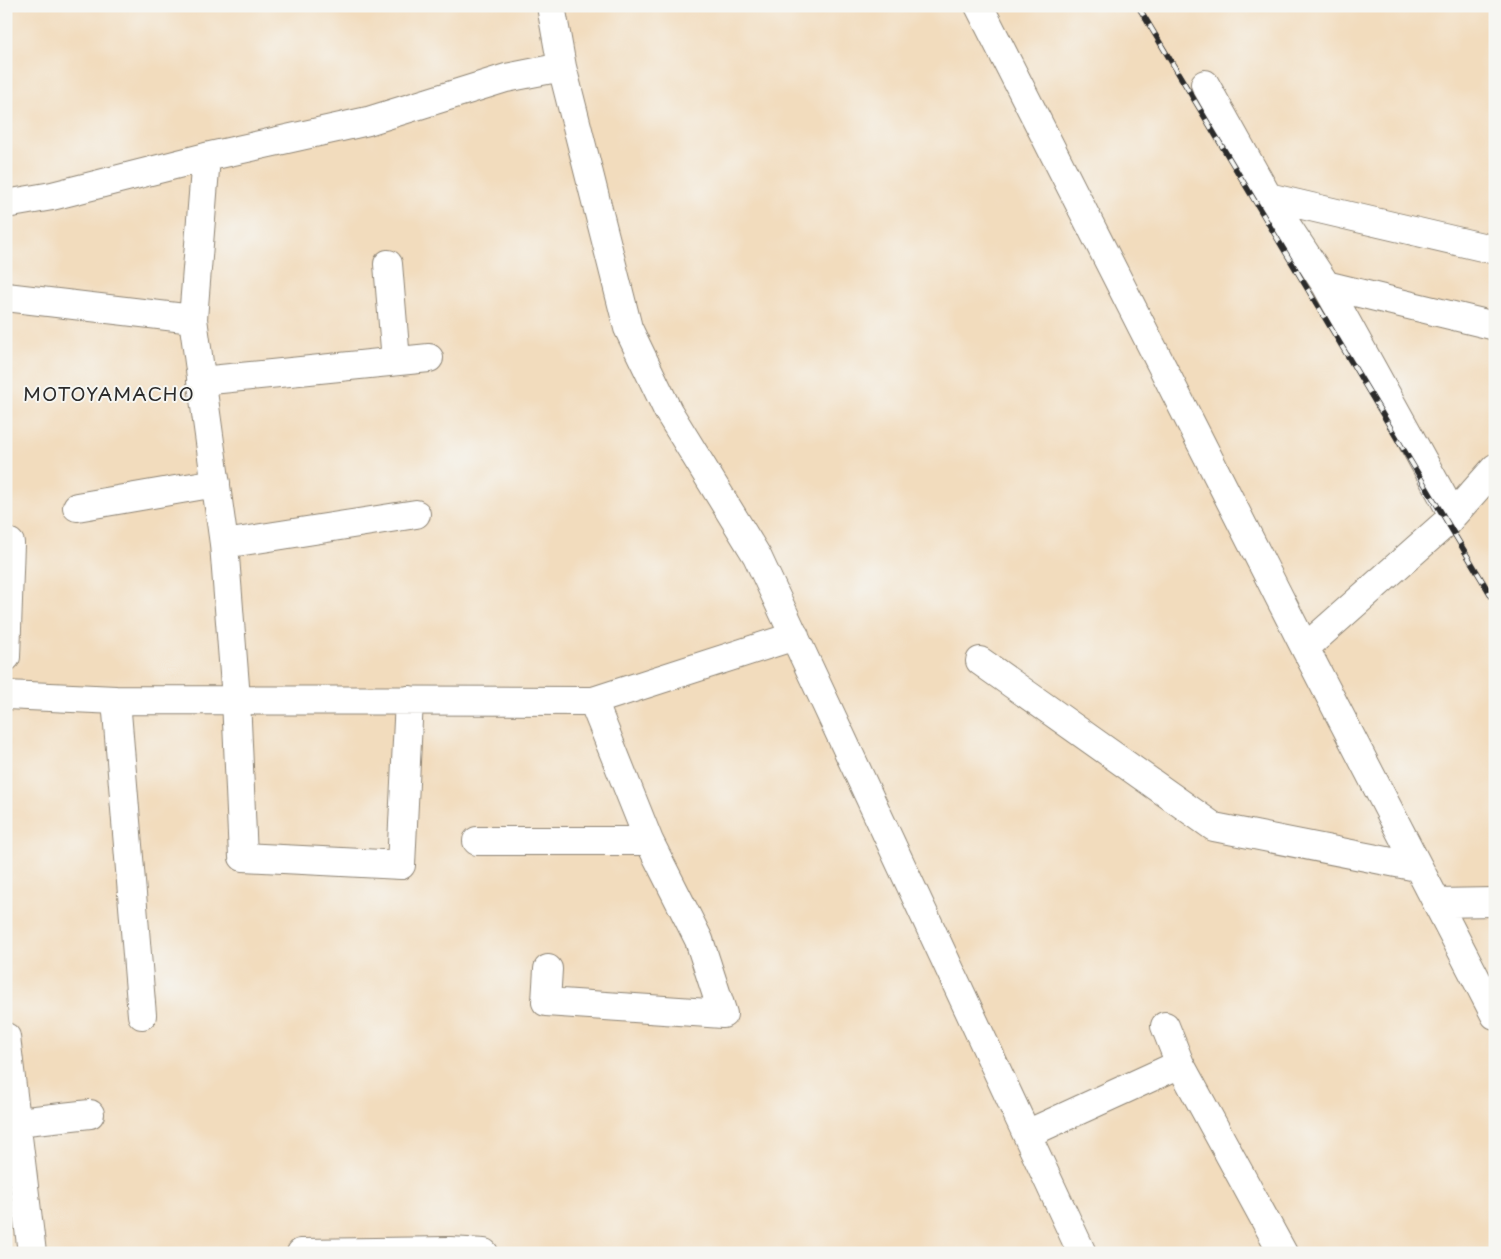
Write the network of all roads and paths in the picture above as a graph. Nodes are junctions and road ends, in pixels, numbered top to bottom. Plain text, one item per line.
1 (551, 6) edge
2 (979, 6) edge
3 (562, 67) junction
4 (1206, 84) dead end
5 (206, 157) junction
6 (1268, 197) junction
7 (6, 204) edge
8 (1495, 250) edge
9 (388, 264) dead end
10 (1326, 285) junction
11 (6, 297) edge
12 (193, 319) junction
13 (1495, 326) edge
14 (429, 358) dead end
15 (396, 361) junction
16 (202, 381) junction
17 (1495, 468) edge
18 (216, 483) junction
19 (77, 507) dead end
20 (416, 514) dead end
21 (1453, 515) junction
22 (10, 543) dead end
23 (224, 544) junction
24 (795, 636) junction
25 (1305, 648) junction
26 (6, 657) edge
27 (980, 661) dead end
28 (6, 695) edge
29 (236, 699) junction
30 (116, 700) junction
31 (409, 700) junction
32 (593, 701) junction
33 (477, 841) dead end
34 (649, 841) junction
35 (1418, 867) junction
36 (1495, 902) edge
37 (1437, 904) junction
38 (548, 969) dead end
39 (142, 1015) dead end
40 (1495, 1015) edge
41 (1165, 1026) dead end
42 (6, 1036) edge
43 (1180, 1064) junction
44 (90, 1114) dead end
45 (16, 1122) junction
46 (1028, 1134) junction
47 (371, 1252) edge
48 (32, 1253) edge
49 (301, 1253) edge
50 (484, 1253) edge
51 (1082, 1253) edge
52 (1284, 1253) edge

1 - 3 street
2 - 25 street
3 - 5 street
3 - 24 street
4 - 6 street
5 - 7 street
5 - 12 street
6 - 8 street
6 - 10 street
9 - 15 street
10 - 13 street
10 - 21 street
11 - 12 street
12 - 16 street
14 - 15 street
15 - 16 street
16 - 18 street
17 - 21 street
18 - 19 street
18 - 23 street
20 - 23 street
21 - 25 street
22 - 26 street
23 - 29 street
24 - 32 street
24 - 46 street
25 - 35 street
27 - 35 street
28 - 30 street
29 - 30 street
29 - 31 street
29 - 31 street
30 - 39 street
31 - 32 street
32 - 34 street
33 - 34 street
34 - 38 street
35 - 37 street
36 - 37 street
37 - 40 street
41 - 43 street
42 - 45 street
43 - 46 street
43 - 52 street
44 - 45 street
45 - 48 street
46 - 51 street
47 - 49 street
47 - 50 street

